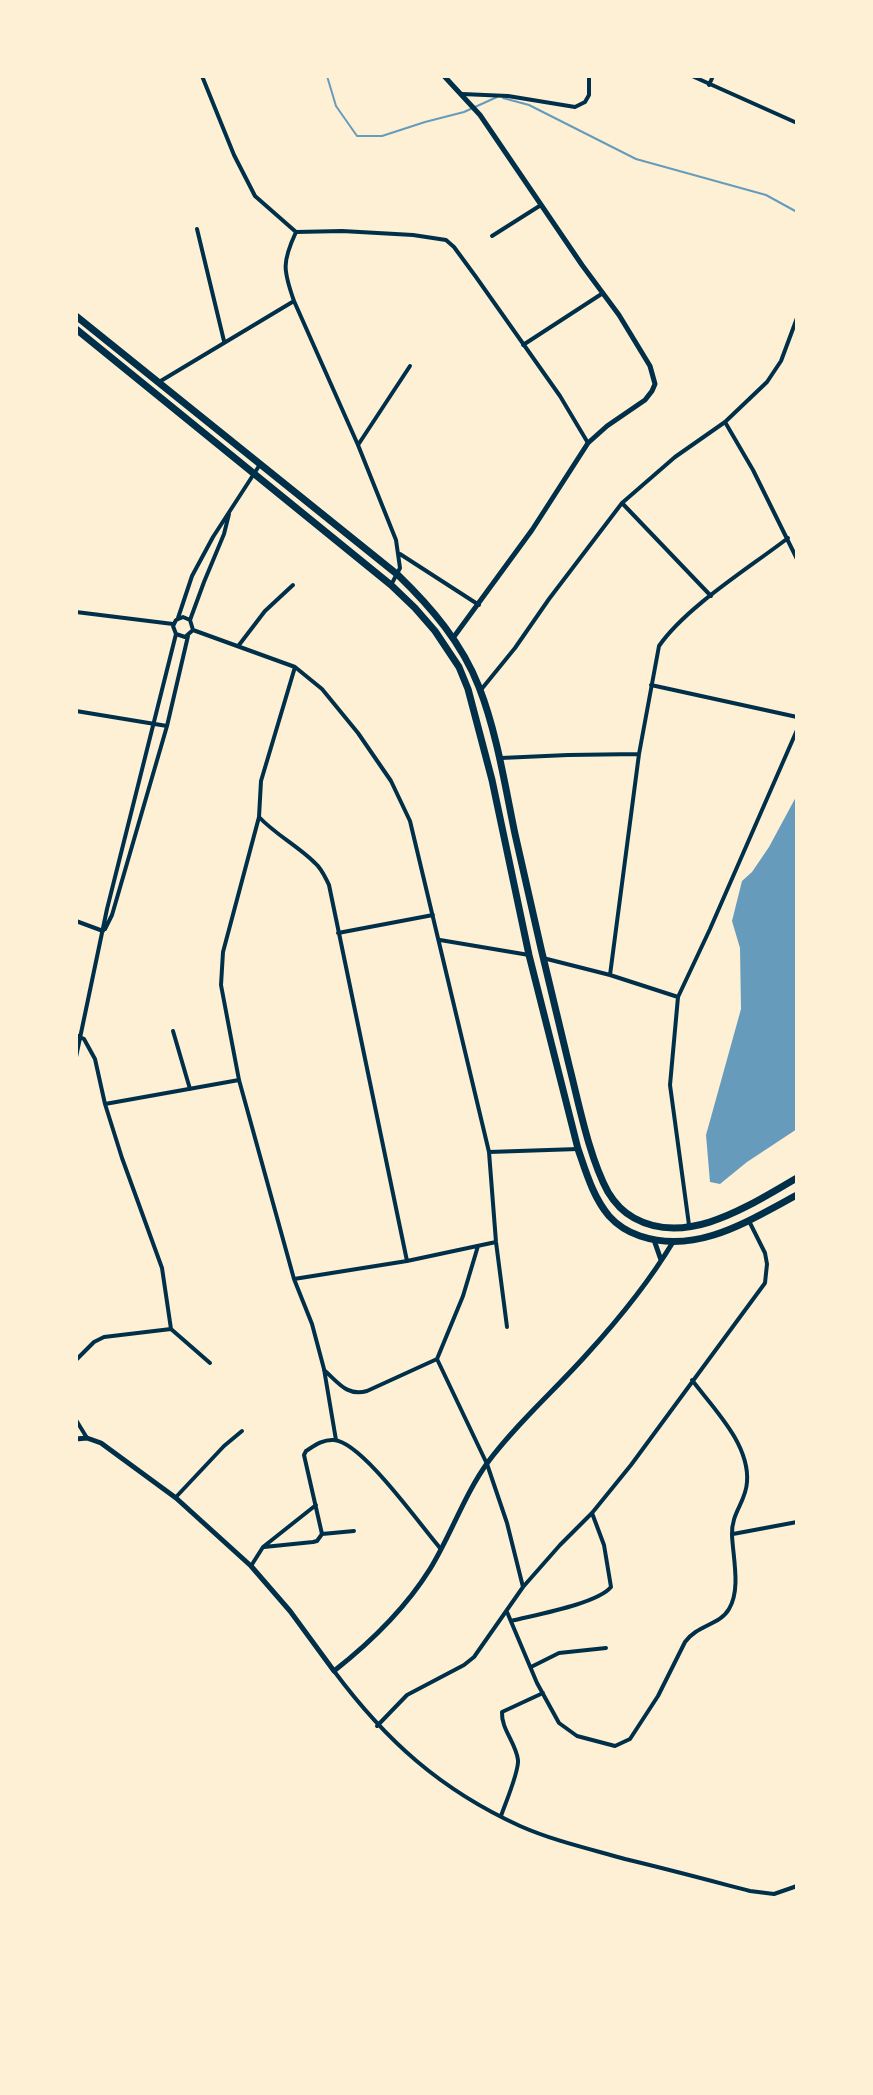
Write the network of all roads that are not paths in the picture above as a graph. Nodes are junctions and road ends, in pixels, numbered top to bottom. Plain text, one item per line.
1 (202, 76) edge
2 (444, 76) edge
3 (589, 76) edge
4 (692, 76) edge
5 (713, 76) edge
6 (709, 85) junction
7 (462, 94) junction
8 (797, 123) edge
9 (541, 205) junction
10 (197, 229) dead end
11 (296, 232) junction
12 (492, 236) dead end
13 (603, 293) junction
14 (294, 301) junction
15 (76, 316) edge
16 (797, 318) edge
17 (76, 329) edge
18 (224, 341) junction
19 (523, 345) junction
20 (410, 366) dead end
21 (159, 382) junction
22 (725, 422) junction
23 (588, 443) junction
24 (358, 445) junction
25 (260, 465) junction
26 (254, 475) junction
27 (622, 503) junction
28 (229, 514) junction
29 (788, 538) junction
30 (399, 554) junction
31 (797, 559) edge
32 (398, 575) junction
33 (293, 585) dead end
34 (391, 585) junction
35 (711, 596) junction
36 (479, 605) junction
37 (76, 612) edge
38 (178, 618) junction
39 (190, 620) junction
40 (173, 624) junction
41 (193, 630) junction
42 (176, 634) junction
43 (188, 636) junction
44 (453, 638) junction
45 (239, 645) junction
46 (295, 667) junction
47 (651, 685) junction
48 (480, 691) junction
49 (76, 711) edge
50 (797, 717) edge
51 (154, 723) junction
52 (167, 726) junction
53 (797, 730) edge
54 (639, 754) junction
55 (499, 758) junction
56 (259, 817) junction
57 (433, 915) junction
58 (76, 921) edge
59 (103, 931) junction
60 (338, 933) junction
61 (439, 939) junction
62 (529, 955) junction
63 (543, 958) junction
64 (610, 975) junction
65 (678, 997) junction
66 (173, 1031) dead end
67 (78, 1035) edge
68 (76, 1057) edge
69 (239, 1080) junction
70 (190, 1089) junction
71 (105, 1104) junction
72 (570, 1117) junction
73 (583, 1117) junction
74 (578, 1149) junction
75 (489, 1152) junction
76 (797, 1178) edge
77 (797, 1195) edge
78 (749, 1221) junction
79 (689, 1226) junction
80 (654, 1240) junction
81 (496, 1242) junction
82 (673, 1242) junction
83 (478, 1246) junction
84 (662, 1260) junction
85 (407, 1261) junction
86 (294, 1279) junction
87 (507, 1327) dead end
88 (171, 1329) junction
89 (437, 1359) junction
90 (76, 1360) edge
91 (210, 1363) dead end
92 (324, 1369) junction
93 (692, 1380) junction
94 (76, 1420) edge
95 (242, 1431) dead end
96 (87, 1438) junction
97 (76, 1439) edge
98 (336, 1440) junction
99 (487, 1464) junction
100 (176, 1498) junction
101 (316, 1505) junction
102 (592, 1513) junction
103 (797, 1522) edge
104 (354, 1531) dead end
105 (322, 1534) junction
106 (732, 1534) junction
107 (263, 1547) junction
108 (441, 1549) junction
109 (251, 1566) junction
110 (523, 1587) junction
111 (507, 1612) junction
112 (511, 1621) junction
113 (606, 1648) dead end
114 (531, 1667) junction
115 (334, 1671) junction
116 (543, 1693) junction
117 (377, 1726) junction
118 (501, 1816) junction
119 (797, 1886) edge

1 - 11 street
2 - 7 street
3 - 7 street
4 - 6 street
5 - 6 street
6 - 8 street
7 - 9 street
9 - 12 street
9 - 13 street
10 - 18 street
11 - 14 street
11 - 19 street
13 - 19 street
13 - 23 street
14 - 18 street
14 - 24 street
15 - 21 main road
16 - 22 street
17 - 26 main road
18 - 21 street
19 - 23 street
20 - 24 street
21 - 25 main road
22 - 27 street
22 - 29 street
23 - 36 street
24 - 30 street
25 - 26 street
25 - 32 main road
26 - 28 street
26 - 34 main road
27 - 35 street
27 - 48 street
28 - 38 street
28 - 39 street
29 - 31 street
29 - 35 street
30 - 32 street
30 - 36 street
32 - 34 street
32 - 44 main road
33 - 45 street
34 - 62 main road
35 - 47 street
36 - 44 street
37 - 40 street
38 - 39 street
38 - 40 street
39 - 41 street
40 - 42 street
41 - 43 street
41 - 45 street
42 - 43 street
42 - 51 street
43 - 52 street
44 - 48 main road
45 - 46 street
46 - 56 street
46 - 57 street
47 - 50 street
47 - 54 street
48 - 55 main road
49 - 51 street
51 - 52 street
51 - 59 street
52 - 59 street
53 - 65 street
54 - 55 street
54 - 64 street
55 - 63 main road
56 - 60 street
56 - 69 street
57 - 60 street
57 - 61 street
58 - 59 street
59 - 67 street
60 - 85 street
61 - 62 street
61 - 75 street
62 - 72 main road
63 - 64 street
63 - 73 main road
64 - 65 street
65 - 79 street
66 - 70 street
67 - 68 street
67 - 71 street
69 - 70 street
69 - 86 street
70 - 71 street
71 - 88 street
72 - 73 main road
72 - 74 main road
73 - 79 main road
74 - 75 street
74 - 80 main road
75 - 81 street
76 - 79 main road
77 - 78 main road
78 - 82 main road
78 - 93 street
80 - 82 main road
80 - 84 street
81 - 83 street
81 - 87 street
82 - 84 street
83 - 85 street
83 - 89 street
84 - 99 street
85 - 86 street
86 - 92 street
88 - 90 street
88 - 91 street
89 - 92 street
89 - 99 street
92 - 98 street
93 - 102 street
93 - 106 street
94 - 96 street
95 - 100 street
96 - 97 street
96 - 100 street
98 - 101 street
98 - 108 street
99 - 108 street
99 - 110 street
100 - 109 street
101 - 105 street
101 - 107 street
102 - 110 street
102 - 112 street
103 - 106 street
104 - 105 street
105 - 107 street
106 - 116 street
107 - 109 street
108 - 115 street
109 - 115 street
110 - 111 street
111 - 112 street
111 - 117 street
112 - 114 street
113 - 114 street
114 - 116 street
115 - 117 street
116 - 118 street
117 - 118 street
118 - 119 street

